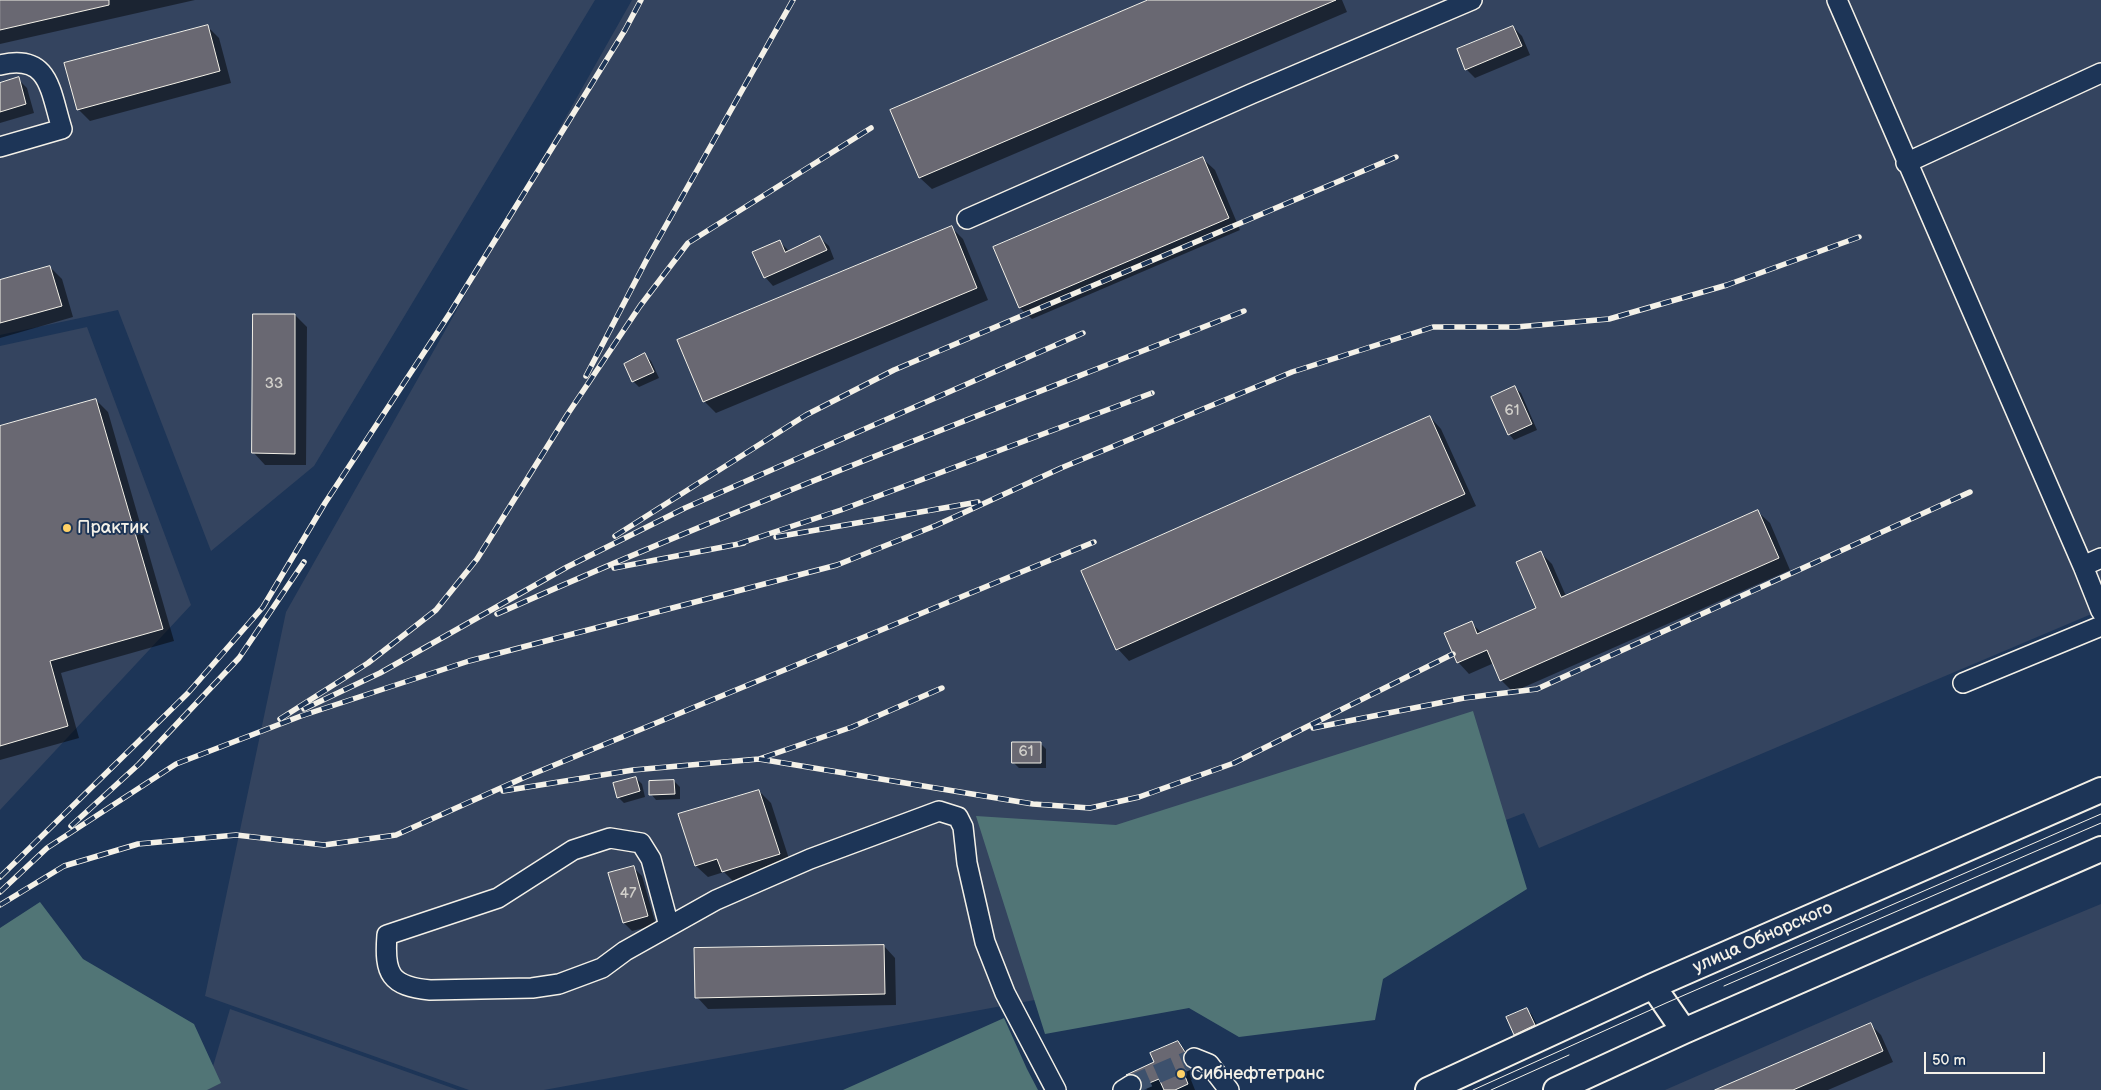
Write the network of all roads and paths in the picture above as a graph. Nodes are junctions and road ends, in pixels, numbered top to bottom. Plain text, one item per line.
1 (1472, 0) edge
2 (1837, 0) edge
3 (0, 66) edge
4 (2101, 73) edge
5 (0, 147) edge
6 (1906, 163) junction
7 (968, 219) dead end
8 (2101, 558) edge
9 (2083, 566) junction
10 (2101, 611) edge
11 (2101, 626) edge
12 (1963, 683) dead end
13 (2101, 790) edge
14 (2101, 849) edge
15 (669, 926) junction
16 (1653, 986) junction
17 (1684, 1031) junction
18 (1194, 1058) dead end
19 (1056, 1090) edge
20 (1229, 1090) edge
21 (1428, 1090) edge
22 (1556, 1090) edge

1 - 7 lane
2 - 6 lane
3 - 5 lane
4 - 6 lane
6 - 9 lane
8 - 9 lane
9 - 10 lane
11 - 12 lane
13 - 16 main road, улица Обнорского
14 - 17 main road
15 - 15 lane
15 - 19 lane
16 - 17 main road
16 - 21 main road, улица Обнорского
17 - 22 main road
18 - 20 lane

